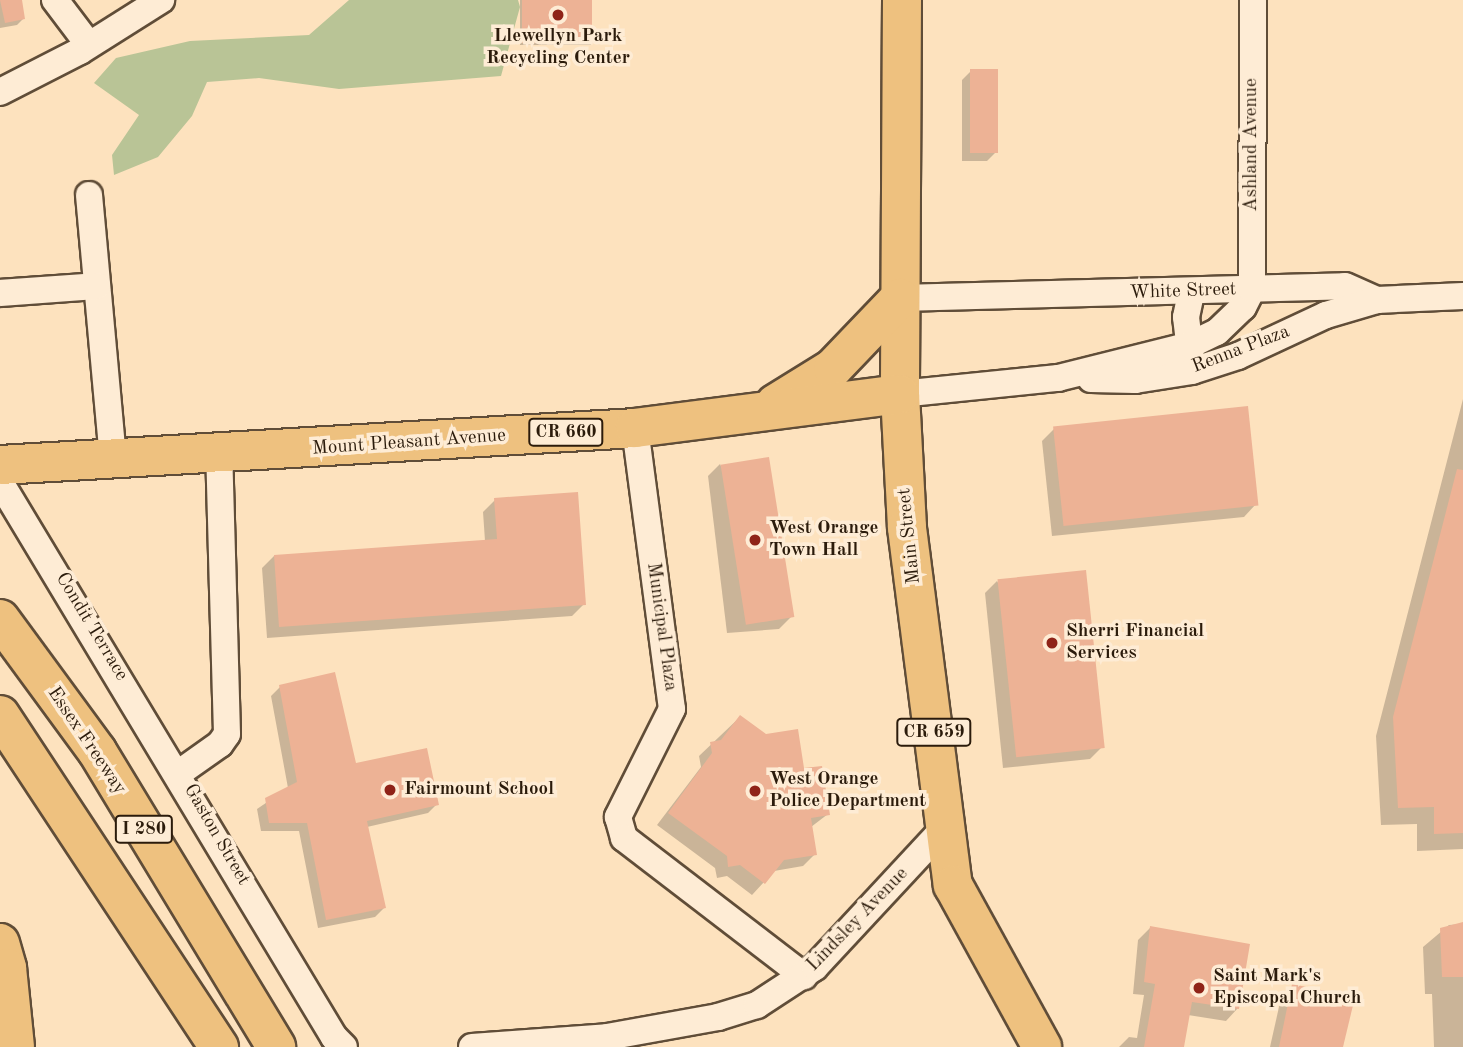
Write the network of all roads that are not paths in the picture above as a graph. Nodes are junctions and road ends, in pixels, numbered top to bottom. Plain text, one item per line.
1 (55, 0) edge
2 (161, 0) edge
3 (902, 0) edge
4 (1253, 0) edge
5 (89, 45) junction
6 (0, 92) edge
7 (89, 195) dead end
8 (97, 286) junction
9 (1252, 289) junction
10 (1191, 292) junction
11 (0, 293) edge
12 (1463, 296) edge
13 (900, 298) junction
14 (1377, 300) junction
15 (1191, 358) junction
16 (900, 394) junction
17 (765, 410) junction
18 (635, 428) junction
19 (219, 453) junction
20 (113, 458) junction
21 (0, 465) edge
22 (0, 482) edge
23 (0, 619) edge
24 (0, 715) edge
25 (179, 773) junction
26 (946, 827) junction
27 (0, 943) edge
28 (804, 976) junction
29 (607, 1042) edge
30 (15, 1047) edge
31 (219, 1047) edge
32 (276, 1047) edge
33 (344, 1047) edge
34 (472, 1047) edge
35 (1042, 1047) edge

1 - 5 street
2 - 5 street
3 - 13 main road, Main Street / CR 659
4 - 9 street, Ashland Avenue
5 - 6 street
7 - 8 street
8 - 11 street
8 - 20 street
9 - 10 street, White Street
9 - 14 street, White Street
9 - 15 street, Renna Plaza
10 - 13 street, White Street
10 - 15 street
12 - 14 street, White Street
13 - 16 main road, Main Street / CR 659
13 - 17 main road
14 - 15 street, Renna Plaza
15 - 16 street, Renna Plaza
16 - 17 main road, Mount Pleasant Avenue / CR 660
16 - 26 main road, Main Street / CR 659
17 - 18 main road, Mount Pleasant Avenue / CR 660
18 - 19 main road, Mount Pleasant Avenue / CR 660
18 - 28 street, Municipal Plaza
19 - 20 main road, Mount Pleasant Avenue / CR 660
19 - 25 street, Gaston Street
20 - 21 main road, Mount Pleasant Avenue / CR 660
22 - 25 street, Condit Terrace
23 - 32 main road, Essex Freeway / I 280
24 - 31 main road, I 280
25 - 33 street, Gaston Street
26 - 28 street, Lindsley Avenue
26 - 35 main road, Main Street / CR 659
27 - 30 main road
28 - 29 street, Lindsley Avenue
29 - 34 street, Lindsley Avenue

